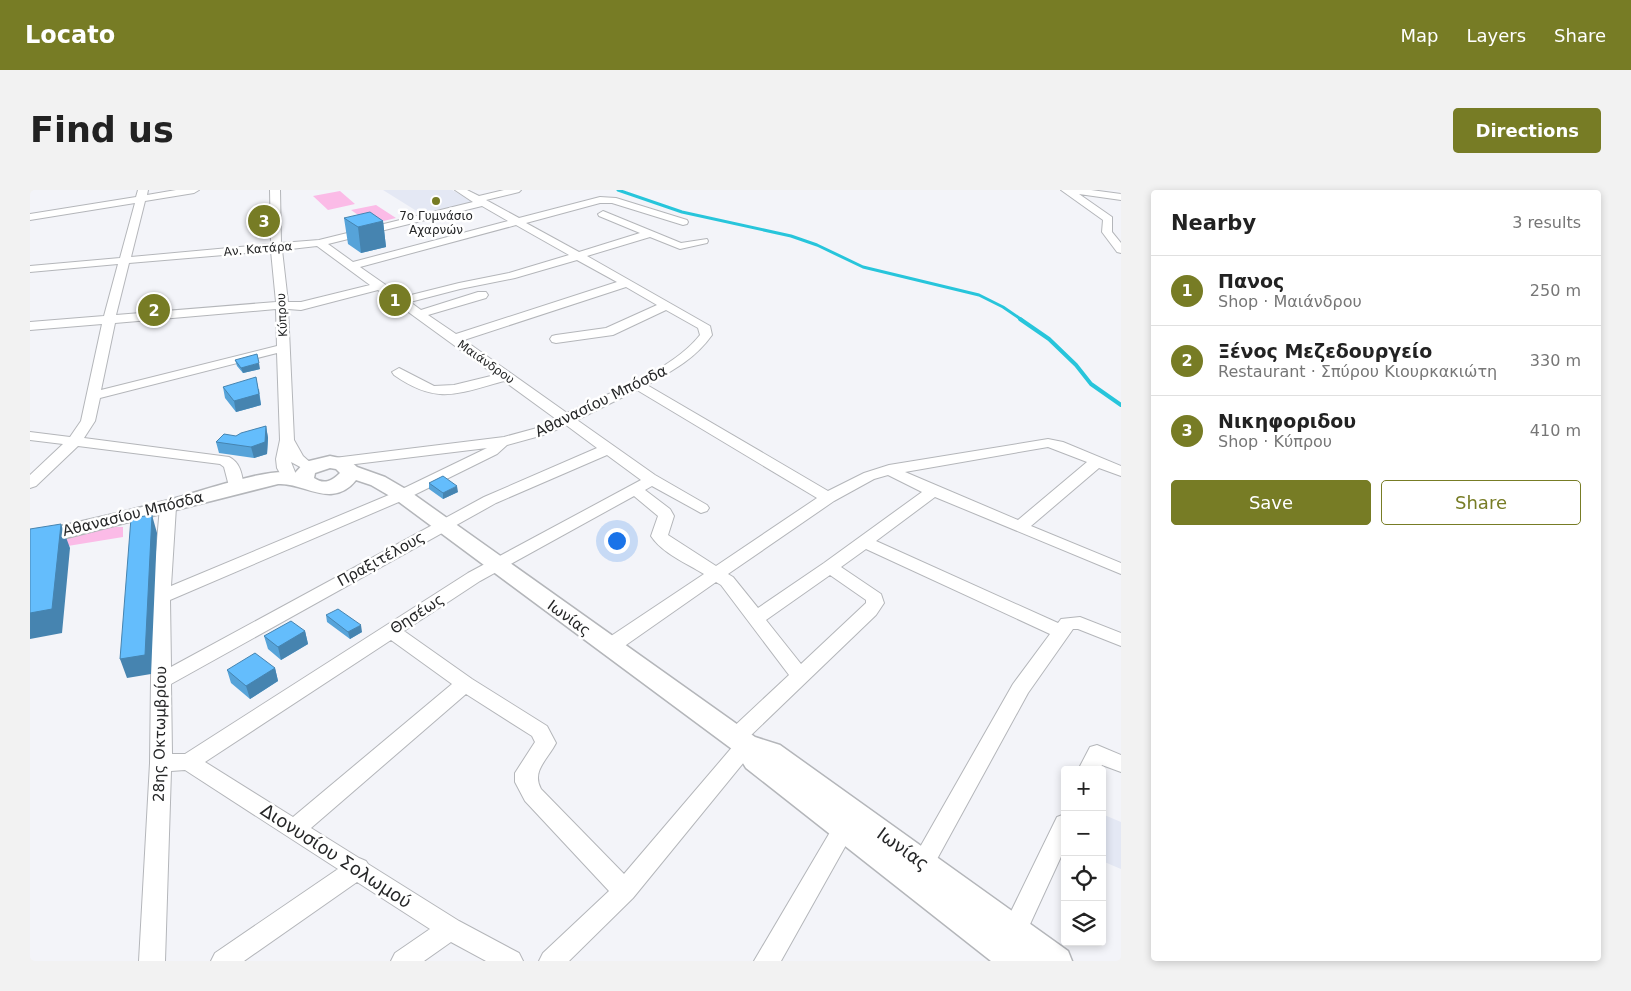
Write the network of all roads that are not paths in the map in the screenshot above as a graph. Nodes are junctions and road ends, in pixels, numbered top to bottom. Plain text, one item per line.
1 (194, 190) edge
2 (275, 190) edge
3 (460, 190) edge
4 (516, 190) edge
5 (1068, 190) edge
6 (142, 194) edge
7 (1121, 197) edge
8 (480, 202) junction
9 (603, 214) dead end
10 (30, 217) edge
11 (683, 222) dead end
12 (516, 223) junction
13 (649, 234) junction
14 (703, 241) dead end
15 (319, 243) junction
16 (276, 248) junction
17 (1121, 250) edge
18 (577, 256) junction
19 (124, 261) junction
20 (351, 266) junction
21 (30, 269) edge
22 (626, 283) junction
23 (468, 285) junction
24 (380, 286) junction
25 (401, 301) junction
26 (282, 305) junction
27 (667, 305) junction
28 (419, 314) junction
29 (109, 320) junction
30 (30, 326) edge
31 (454, 339) junction
32 (556, 339) dead end
33 (283, 348) junction
34 (400, 372) dead end
35 (506, 376) junction
36 (637, 385) junction
37 (93, 396) junction
38 (566, 419) junction
39 (30, 436) edge
40 (505, 441) junction
41 (74, 442) junction
42 (608, 449) junction
43 (394, 456) junction
44 (1098, 461) junction
45 (306, 466) junction
46 (889, 470) junction
47 (1121, 471) edge
48 (350, 472) junction
49 (651, 479) junction
50 (30, 483) edge
51 (318, 486) junction
52 (236, 487) junction
53 (634, 489) junction
54 (933, 491) junction
55 (398, 492) junction
56 (828, 498) junction
57 (168, 507) junction
58 (701, 508) dead end
59 (112, 521) junction
60 (444, 524) junction
61 (1020, 527) junction
62 (166, 530) junction
63 (30, 540) edge
64 (864, 542) junction
65 (496, 564) junction
66 (830, 568) junction
67 (1121, 569) edge
68 (717, 575) junction
69 (161, 597) junction
70 (756, 618) junction
71 (391, 631) junction
72 (1061, 632) junction
73 (1121, 640) edge
74 (609, 647) junction
75 (800, 676) junction
76 (161, 681) junction
77 (465, 684) junction
78 (741, 741) junction
79 (189, 762) junction
80 (161, 763) junction
81 (1121, 764) edge
82 (1091, 766) edge
83 (295, 829) junction
84 (844, 829) junction
85 (1061, 832) edge
86 (923, 863) junction
87 (358, 868) junction
88 (625, 891) junction
89 (450, 929) junction
90 (1012, 948) edge
91 (152, 961) edge
92 (224, 961) edge
93 (404, 961) edge
94 (510, 961) edge
95 (552, 961) edge
96 (767, 961) edge
97 (1056, 961) edge

1 - 6 street
2 - 16 street, Κύπρου
3 - 8 street
4 - 8 street, Αν. Κατάρα
5 - 7 street
5 - 17 street
6 - 10 street
6 - 19 street
8 - 12 street
8 - 15 street, Αν. Κατάρα
9 - 13 street
11 - 12 street
12 - 18 street
12 - 20 street
13 - 14 street
13 - 18 street
15 - 16 street, Αν. Κατάρα
15 - 20 street, Μαιάνδρου
16 - 19 street, Αν. Κατάρα
16 - 26 street, Κύπρου
18 - 22 street
18 - 23 street
19 - 21 street, Αν. Κατάρα
19 - 29 street
20 - 24 street, Μαιάνδρου
22 - 27 street
22 - 31 street
23 - 25 street
23 - 28 street
24 - 25 street, Μαιάνδρου
24 - 26 street
25 - 28 street, Μαιάνδρου
26 - 29 street
26 - 33 street, Κύπρου
27 - 32 street
27 - 36 street, Αθανασίου Μπόσδα
28 - 31 street, Μαιάνδρου
29 - 30 street
29 - 37 street
31 - 35 street, Μαιάνδρου
33 - 37 street
33 - 45 street, Κύπρου
34 - 35 street
35 - 38 street, Μαιάνδρου
36 - 38 street, Αθανασίου Μπόσδα
36 - 56 street
37 - 41 street
38 - 40 street, Αθανασίου Μπόσδα
38 - 42 street, Μαιάνδρου
39 - 41 street
40 - 43 street, Αθανασίου Μπόσδα
40 - 55 street
41 - 50 street
41 - 52 street
42 - 49 street, Μαιάνδρου
42 - 60 street, Πραξιτέλους
43 - 45 street, Αθανασίου Μπόσδα
43 - 48 street, Αθανασίου Μπόσδα
44 - 46 street
44 - 47 street
44 - 61 street
45 - 48 main road, Ιωνίας
45 - 51 main road
45 - 52 main road, Αθανασίου Μπόσδα
46 - 54 street
46 - 56 street
48 - 51 main road
48 - 55 main road, Ιωνίας
49 - 53 street, Θησέως
49 - 58 street, Μαιάνδρου
51 - 55 main road, Ιωνίας
52 - 57 main road, Αθανασίου Μπόσδα
53 - 65 street, Θησέως
53 - 68 street
54 - 61 street
54 - 64 street
55 - 60 main road, Ιωνίας
55 - 69 street
56 - 68 street
57 - 59 main road, Αθανασίου Μπόσδα
57 - 62 street, 28ης Οκτωμβρίου
59 - 62 street
59 - 63 main road, Αθανασίου Μπόσδα
60 - 65 main road, Ιωνίας
60 - 76 street, Πραξιτέλους
61 - 67 street
62 - 69 street, 28ης Οκτωμβρίου
64 - 66 street
64 - 72 street
65 - 71 street, Θησέως
65 - 74 main road, Ιωνίας
66 - 70 street
66 - 75 street
68 - 70 street
68 - 74 street
69 - 76 street, 28ης Οκτωμβρίου
70 - 75 street
71 - 77 street
71 - 79 street, Θησέως
72 - 73 street
72 - 86 street
74 - 78 main road, Ιωνίας
75 - 78 street
76 - 80 street, 28ης Οκτωμβρίου
77 - 83 street
77 - 88 street
78 - 84 main road, Ιωνίας
78 - 86 main road, Ιωνίας
78 - 88 street
79 - 80 street
79 - 83 street, Διονυσίου Σολωμού
80 - 91 street, 28ης Οκτωμβρίου
81 - 82 street
83 - 87 street, Διονυσίου Σολωμού
84 - 90 main road, Ιωνίας
84 - 96 street
85 - 90 street
86 - 90 main road, Ιωνίας
87 - 89 street, Διονυσίου Σολωμού
87 - 92 street
88 - 95 street
89 - 93 street
89 - 94 street, Διονυσίου Σολωμού
90 - 97 main road, Ιωνίας

